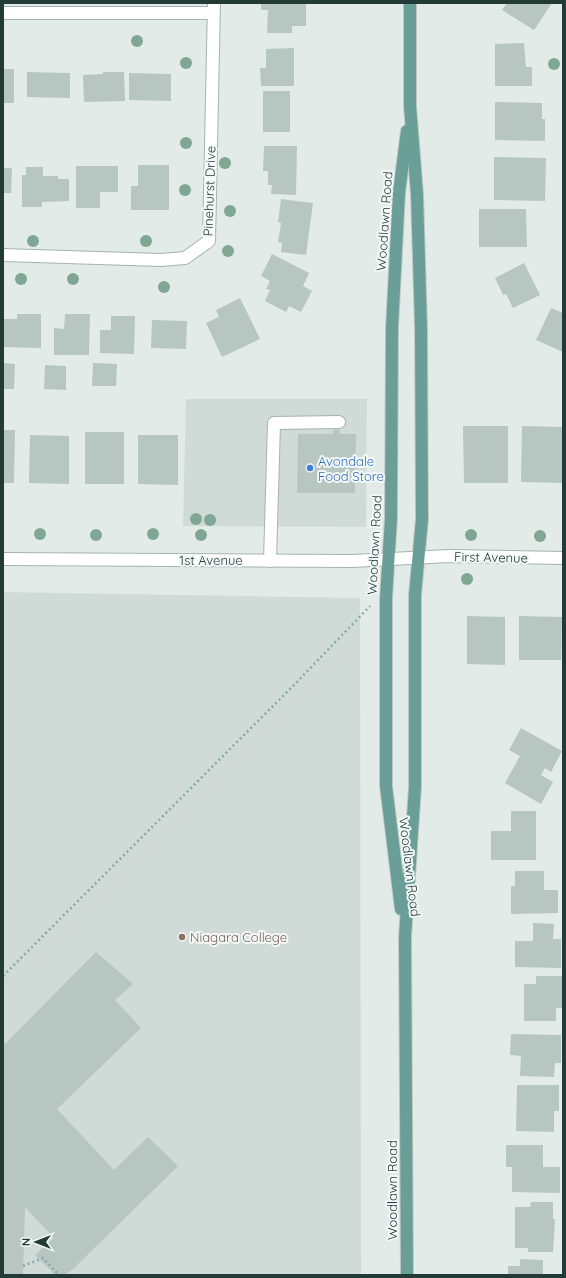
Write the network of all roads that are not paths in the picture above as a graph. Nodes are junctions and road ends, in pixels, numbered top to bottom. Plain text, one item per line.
1 (410, 3) edge
2 (214, 8) edge
3 (3, 13) edge
4 (410, 106) junction
5 (3, 255) edge
6 (339, 422) dead end
7 (418, 557) junction
8 (563, 558) edge
9 (3, 559) edge
10 (388, 559) junction
11 (270, 560) junction
12 (405, 937) junction
13 (407, 1275) edge

1 - 4 main road, Woodlawn Road
2 - 3 street
2 - 5 street, Pinehurst Drive
4 - 7 main road, Woodlawn Road
4 - 10 main road, Woodlawn Road
6 - 11 street
7 - 8 street, First Avenue
7 - 10 street, 1st Avenue
7 - 12 main road, Woodlawn Road
9 - 11 street, 1st Avenue
10 - 11 street, 1st Avenue
10 - 12 main road, Woodlawn Road
12 - 13 main road, Woodlawn Road

